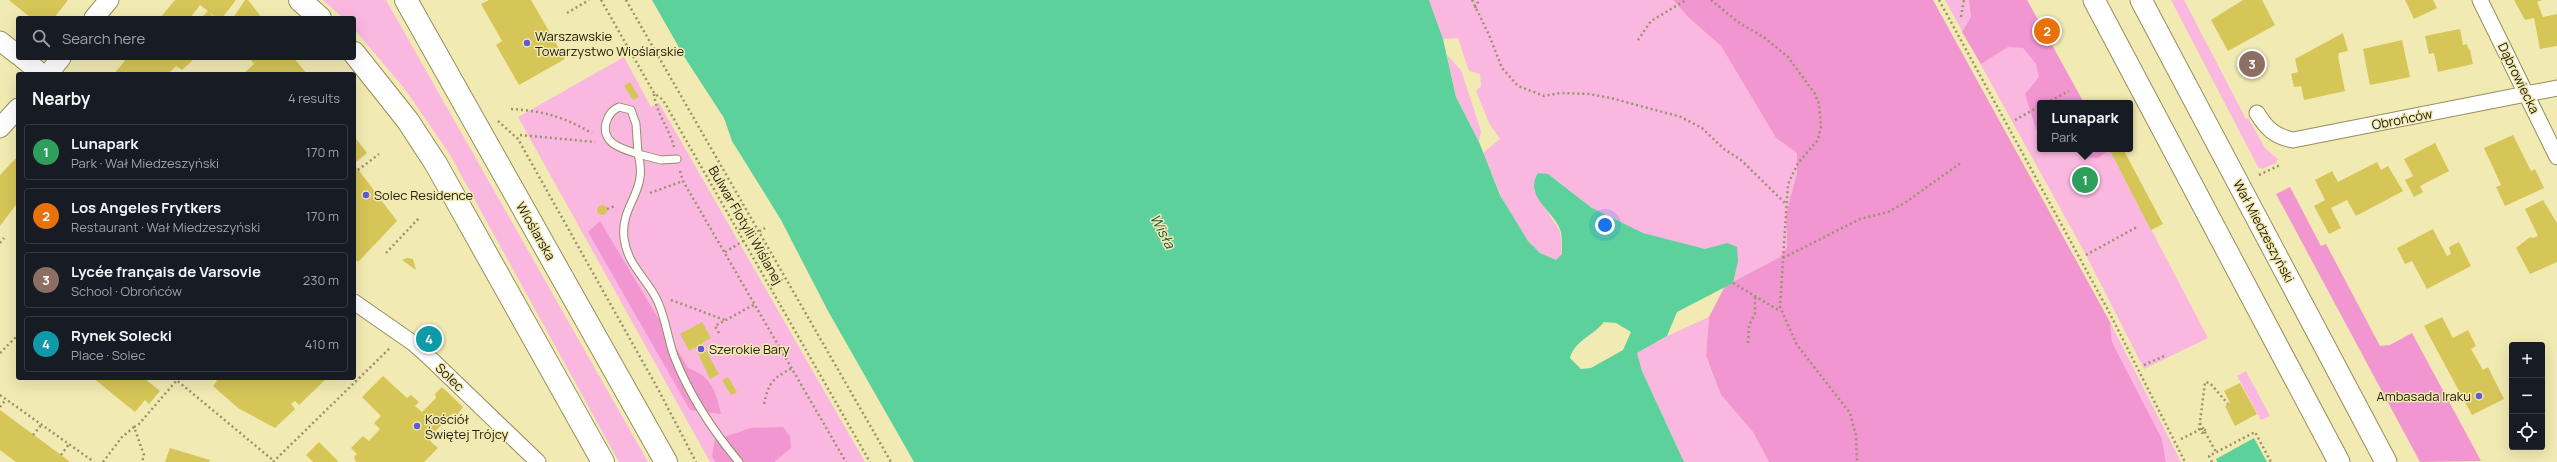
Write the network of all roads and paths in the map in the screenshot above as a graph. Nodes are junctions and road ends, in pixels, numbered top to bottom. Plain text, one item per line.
1 (109, 0) edge
2 (300, 0) edge
3 (406, 0) edge
4 (589, 0) edge
5 (601, 0) edge
6 (626, 0) edge
7 (1472, 0) edge
8 (1479, 0) edge
9 (1686, 0) edge
10 (1711, 0) edge
11 (1938, 0) edge
12 (1964, 0) edge
13 (2094, 0) edge
14 (2141, 0) edge
15 (2480, 0) edge
16 (1475, 9) junction
17 (566, 13) dead end
18 (96, 16) edge
19 (318, 16) edge
20 (1961, 17) dead end
21 (1638, 40) dead end
22 (0, 41) edge
23 (16, 53) edge
24 (356, 56) edge
25 (24, 60) edge
26 (59, 60) edge
27 (40, 72) edge
28 (50, 72) edge
29 (2557, 88) edge
30 (2069, 91) dead end
31 (654, 94) junction
32 (2526, 95) junction
33 (2052, 100) edge
34 (2037, 108) edge
35 (511, 109) dead end
36 (16, 110) edge
37 (2257, 113) dead end
38 (493, 114) dead end
39 (2015, 120) dead end
40 (0, 128) edge
41 (520, 135) dead end
42 (614, 144) junction
43 (379, 154) dead end
44 (638, 154) junction
45 (2557, 157) edge
46 (677, 159) junction
47 (1962, 162) dead end
48 (2280, 165) dead end
49 (358, 170) dead end
50 (2259, 175) dead end
51 (1785, 204) junction
52 (420, 217) dead end
53 (2137, 227) dead end
54 (765, 228) dead end
55 (759, 232) junction
56 (4, 238) dead end
57 (744, 241) junction
58 (0, 243) edge
59 (724, 252) junction
60 (386, 253) dead end
61 (2086, 255) dead end
62 (1782, 258) junction
63 (1733, 283) dead end
64 (656, 296) junction
65 (1755, 296) junction
66 (356, 303) edge
67 (755, 304) junction
68 (1781, 311) junction
69 (725, 320) junction
70 (719, 333) dead end
71 (16, 337) edge
72 (1748, 343) dead end
73 (394, 344) dead end
74 (0, 353) edge
75 (2164, 356) dead end
76 (2144, 365) dead end
77 (792, 368) junction
78 (174, 380) edge
79 (176, 380) edge
80 (0, 395) edge
81 (6, 399) junction
82 (764, 404) dead end
83 (2228, 404) dead end
84 (0, 407) edge
85 (2200, 423) junction
86 (42, 424) junction
87 (134, 427) junction
88 (33, 435) dead end
89 (2181, 440) dead end
90 (70, 444) junction
91 (2216, 452) junction
92 (61, 456) dead end
93 (94, 462) edge
94 (103, 462) edge
95 (142, 462) edge
96 (274, 462) edge
97 (538, 462) edge
98 (603, 462) edge
99 (666, 462) edge
100 (696, 462) edge
101 (739, 462) edge
102 (846, 462) edge
103 (870, 462) edge
104 (891, 462) edge
105 (1857, 462) edge
106 (2185, 462) edge
107 (2212, 462) edge
108 (2271, 462) edge
109 (2339, 462) edge
110 (2386, 462) edge

1 - 18 street
2 - 19 main road
3 - 99 main road, Wioślarska
4 - 17 path
5 - 31 path, Bulwar Flotylli Wiślanej
6 - 55 path
7 - 16 path
8 - 16 path
9 - 21 path
10 - 51 path
11 - 106 path
12 - 20 path
13 - 109 main road
14 - 110 main road, Wał Miedzeszyński
15 - 32 street, Dąbrowiecka
16 - 51 path
22 - 23 street
24 - 98 main road
25 - 27 street
26 - 28 street
29 - 32 street, Obrońców
30 - 33 path
31 - 46 path
31 - 57 path, Bulwar Flotylli Wiślanej
32 - 37 street, Obrońców
32 - 45 street, Dąbrowiecka
34 - 39 path
35 - 42 path
36 - 40 street
38 - 100 path
41 - 42 path
42 - 44 lane
42 - 44 lane
43 - 49 path
44 - 46 lane
44 - 64 lane
46 - 59 path
47 - 62 path
48 - 50 path
51 - 62 path
52 - 60 path
53 - 61 path
54 - 55 path
55 - 57 path
55 - 104 path
56 - 58 path
57 - 59 path
57 - 103 path, Bulwar Flotylli Wiślanej
59 - 67 path
62 - 68 path
63 - 65 path
64 - 69 path
64 - 101 lane
65 - 68 path
65 - 72 path
66 - 97 street, Solec
67 - 69 path
67 - 77 path
68 - 105 path
69 - 70 path
71 - 74 path
73 - 96 path
75 - 76 path
77 - 82 path
77 - 102 path
78 - 87 path
79 - 96 path
80 - 81 path
81 - 84 path
81 - 86 path
83 - 85 path
85 - 89 path
85 - 91 path
86 - 88 path
86 - 90 path
87 - 94 path
87 - 95 path
90 - 92 path
90 - 93 path
91 - 107 path
91 - 108 path

